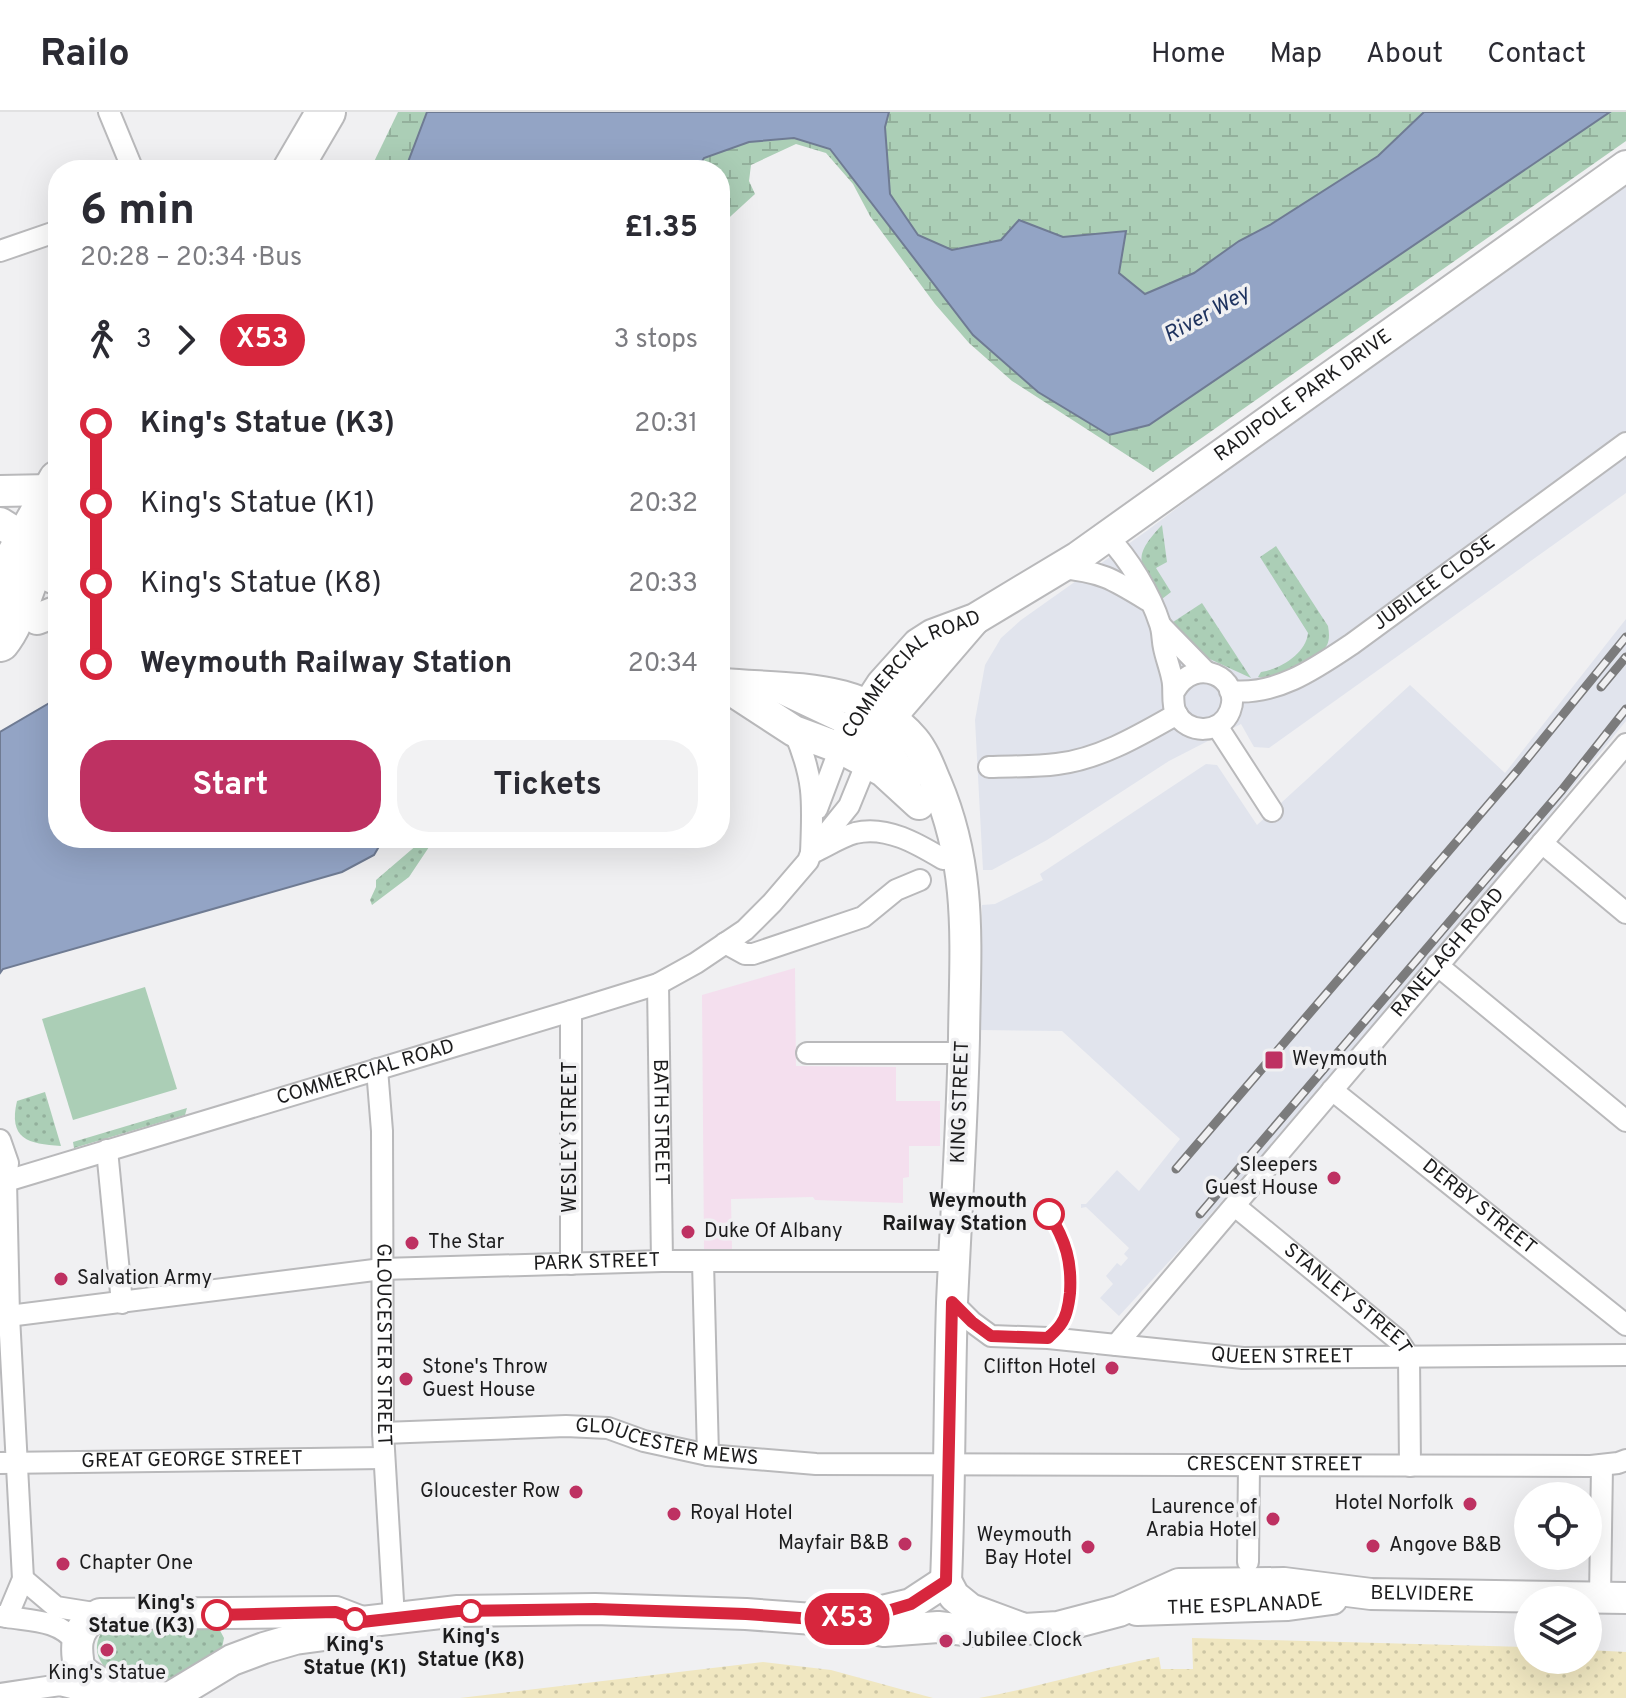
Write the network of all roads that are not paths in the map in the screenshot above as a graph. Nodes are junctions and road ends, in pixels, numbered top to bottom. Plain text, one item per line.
1 (109, 112) edge
2 (326, 112) edge
3 (129, 160) edge
4 (298, 160) edge
5 (1626, 166) edge
6 (48, 234) edge
7 (0, 251) edge
8 (1626, 443) edge
9 (0, 491) edge
10 (0, 506) edge
11 (1107, 536) junction
12 (40, 547) edge
13 (1059, 568) junction
14 (1151, 602) junction
15 (975, 619) joint
16 (1161, 626) junction
17 (0, 642) edge
18 (0, 669) edge
19 (1205, 671) junction
20 (730, 685) edge
21 (730, 689) edge
22 (1175, 690) junction
23 (1230, 691) junction
24 (1177, 714) junction
25 (1217, 726) junction
26 (794, 731) junction
27 (866, 733) junction
28 (1626, 744) edge
29 (989, 767) dead end
30 (1272, 811) dead end
31 (812, 820) junction
32 (1542, 843) junction
33 (811, 853) junction
34 (943, 859) junction
35 (920, 880) dead end
36 (966, 911) junction
37 (1626, 913) edge
38 (725, 943) junction
39 (1437, 965) junction
40 (658, 984) junction
41 (571, 1011) junction
42 (807, 1053) dead end
43 (963, 1053) junction
44 (377, 1069) junction
45 (1332, 1090) junction
46 (1626, 1121) edge
47 (0, 1140) edge
48 (107, 1150) junction
49 (3, 1182) edge
50 (1235, 1206) junction
51 (662, 1261) junction
52 (955, 1261) junction
53 (703, 1262) junction
54 (571, 1264) junction
55 (382, 1269) junction
56 (952, 1302) junction
57 (122, 1303) junction
58 (5, 1316) edge
59 (1626, 1325) edge
60 (1116, 1345) junction
61 (1626, 1355) edge
62 (1409, 1357) junction
63 (383, 1433) junction
64 (708, 1455) junction
65 (384, 1458) junction
66 (1626, 1460) edge
67 (8, 1463) edge
68 (1249, 1465) junction
69 (949, 1466) junction
70 (1410, 1466) junction
71 (1602, 1466) junction
72 (1248, 1574) junction
73 (23, 1579) junction
74 (946, 1581) junction
75 (1371, 1594) junction
76 (1613, 1598) edge
77 (1119, 1611) junction
78 (100, 1614) junction
79 (217, 1615) junction
80 (4, 1616) edge
81 (394, 1618) junction
82 (827, 1620) junction
83 (362, 1622) junction
84 (1024, 1629) junction
85 (232, 1660) junction
86 (81, 1675) edge
87 (0, 1694) edge
88 (168, 1698) edge

1 - 3 street
2 - 4 highway
5 - 11 street, RADIPOLE PARK DRIVE
6 - 7 street
8 - 23 street, JUBILEE CLOSE
9 - 12 street
10 - 12 street
11 - 13 street, RADIPOLE PARK DRIVE
11 - 14 street
12 - 17 highway
12 - 18 highway
13 - 14 street
13 - 15 street, RADIPOLE PARK DRIVE
14 - 16 street
15 - 27 street, COMMERCIAL ROAD
16 - 19 street
16 - 22 street
19 - 22 street
19 - 23 street
20 - 27 street
21 - 26 street
22 - 24 street
23 - 25 street
24 - 25 street
24 - 29 street
25 - 30 street
26 - 27 street
26 - 31 street, COMMERCIAL ROAD
27 - 31 street, COMMERCIAL ROAD
27 - 33 street, COMMERCIAL ROAD
27 - 34 street, KING STREET
27 - 36 street, KING STREET
28 - 32 street, RANELAGH ROAD
31 - 33 street, COMMERCIAL ROAD
32 - 37 street
32 - 39 street, RANELAGH ROAD
33 - 34 street
33 - 38 street, COMMERCIAL ROAD
34 - 36 street, KING STREET
35 - 38 street
36 - 43 street, KING STREET
38 - 40 street, COMMERCIAL ROAD
39 - 45 street, RANELAGH ROAD
39 - 46 street
40 - 41 street, COMMERCIAL ROAD
40 - 51 street, BATH STREET
41 - 44 street, COMMERCIAL ROAD
41 - 54 street, WESLEY STREET
42 - 43 street
43 - 52 street, KING STREET
44 - 48 street, COMMERCIAL ROAD
44 - 55 street, GLOUCESTER STREET
45 - 50 street, RANELAGH ROAD
45 - 59 street, DERBY STREET
47 - 49 street
48 - 49 street, COMMERCIAL ROAD
48 - 57 street
49 - 58 street
50 - 60 street, RANELAGH ROAD
50 - 62 street, STANLEY STREET
51 - 53 street, PARK STREET
51 - 54 street, PARK STREET
52 - 53 street, PARK STREET
52 - 56 street, KING STREET
53 - 64 street
54 - 55 street, PARK STREET
55 - 57 street, PARK STREET
55 - 63 street, GLOUCESTER STREET
56 - 60 street, QUEEN STREET
56 - 69 street, KING STREET
57 - 58 street, PARK STREET
58 - 67 street
60 - 62 street, QUEEN STREET
61 - 62 street, QUEEN STREET
62 - 70 street, STANLEY STREET
63 - 64 street, GLOUCESTER MEWS
63 - 65 street, GLOUCESTER STREET
64 - 69 street, GLOUCESTER MEWS
65 - 67 street, GREAT GEORGE STREET
65 - 81 street, GLOUCESTER STREET
66 - 71 street, CRESCENT STREET
67 - 73 street
68 - 69 street, CRESCENT STREET
68 - 70 street, CRESCENT STREET
68 - 72 street
69 - 74 street, KING STREET
70 - 71 street, CRESCENT STREET
71 - 76 street
72 - 75 street, BELVIDERE
72 - 77 street, BELVIDERE
73 - 78 street
73 - 80 street
74 - 82 street
74 - 84 street
75 - 76 street, BELVIDERE
75 - 77 street, THE ESPLANADE
77 - 84 street
78 - 79 street
78 - 86 street
79 - 83 street
79 - 85 street
80 - 86 street
81 - 82 street
81 - 83 street
82 - 84 street
83 - 85 street
85 - 88 street
86 - 87 street
86 - 88 street

